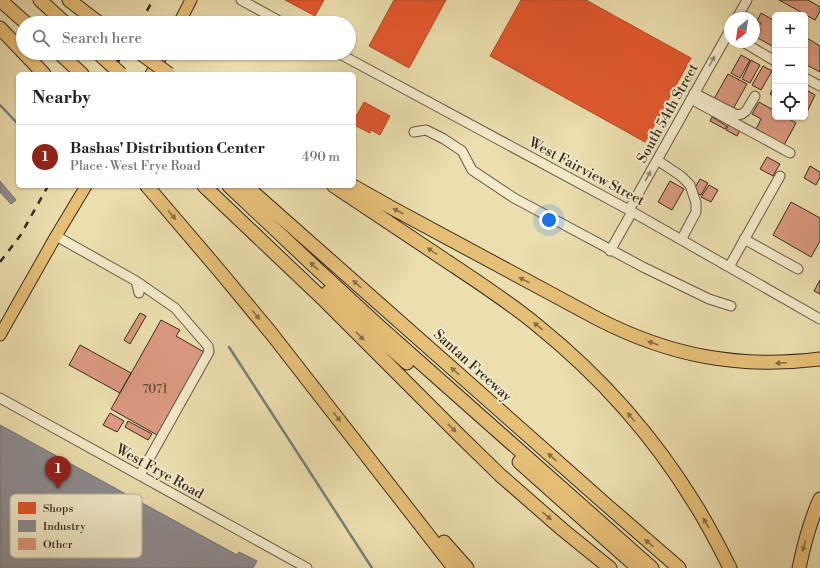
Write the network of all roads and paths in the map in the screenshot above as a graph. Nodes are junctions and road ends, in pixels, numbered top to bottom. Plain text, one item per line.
1 (0, 0) edge
2 (40, 0) edge
3 (69, 0) edge
4 (191, 0) edge
5 (241, 0) edge
6 (747, 0) edge
7 (740, 12) edge
8 (18, 16) edge
9 (57, 16) edge
10 (90, 16) edge
11 (183, 16) edge
12 (270, 16) edge
13 (0, 28) edge
14 (724, 41) edge
15 (16, 45) edge
16 (754, 48) edge
17 (772, 58) edge
18 (30, 60) edge
19 (67, 60) edge
20 (105, 60) edge
21 (106, 60) edge
22 (150, 60) edge
23 (159, 60) edge
24 (351, 60) edge
25 (42, 72) edge
26 (80, 72) edge
27 (116, 72) edge
28 (119, 72) edge
29 (152, 72) edge
30 (167, 72) edge
31 (808, 80) edge
32 (820, 86) edge
33 (693, 96) junction
34 (755, 96) dead end
35 (414, 132) dead end
36 (790, 153) dead end
37 (657, 160) junction
38 (780, 176) dead end
39 (85, 188) edge
40 (149, 188) edge
41 (206, 188) edge
42 (232, 188) edge
43 (248, 188) edge
44 (337, 188) edge
45 (356, 188) edge
46 (231, 211) junction
47 (631, 211) junction
48 (56, 236) junction
49 (744, 239) junction
50 (682, 240) junction
51 (610, 251) junction
52 (729, 267) junction
53 (798, 269) dead end
54 (136, 281) junction
55 (139, 293) dead end
56 (731, 306) dead end
57 (820, 319) edge
58 (0, 335) edge
59 (820, 359) edge
60 (0, 398) edge
61 (140, 475) junction
62 (393, 489) junction
63 (820, 499) edge
64 (727, 563) edge
65 (307, 568) edge
66 (454, 568) edge
67 (467, 568) edge
68 (610, 568) edge
69 (647, 568) edge
70 (679, 568) edge
71 (799, 568) edge

1 - 8 highway
2 - 9 highway
3 - 10 highway
4 - 11 main road
5 - 12 street
6 - 7 street
13 - 15 highway
33 -> 14 street, South 54th Street
16 - 17 street
18 - 25 highway
19 - 26 highway
20 - 27 highway, bridge
21 - 28 highway, bridge
22 - 30 highway, bridge
23 - 29 main road
24 - 47 street, West Fairview Street
31 - 32 street
33 - 34 street
33 - 36 street
33 - 37 street, South 54th Street
35 - 51 street
47 -> 37 street, South 54th Street
37 - 50 street
38 - 49 street
39 - 48 main road
40 -> 62 highway
41 - 46 highway
69 -> 42 highway
70 -> 43 highway, Santan Freeway
64 -> 44 highway
59 -> 45 highway
46 -> 68 highway
46 - 69 highway
47 - 50 street, West Fairview Street
47 - 51 street, South 54th Street
48 - 54 street
48 - 58 main road
49 - 52 street
49 - 53 street
50 - 52 street, West Fairview Street
51 - 56 street
52 - 57 street, West Fairview Street
54 - 55 street
54 - 61 street
60 - 61 street, West Frye Road
61 - 65 street, West Frye Road
62 - 66 highway
62 - 67 highway
63 -> 71 highway

